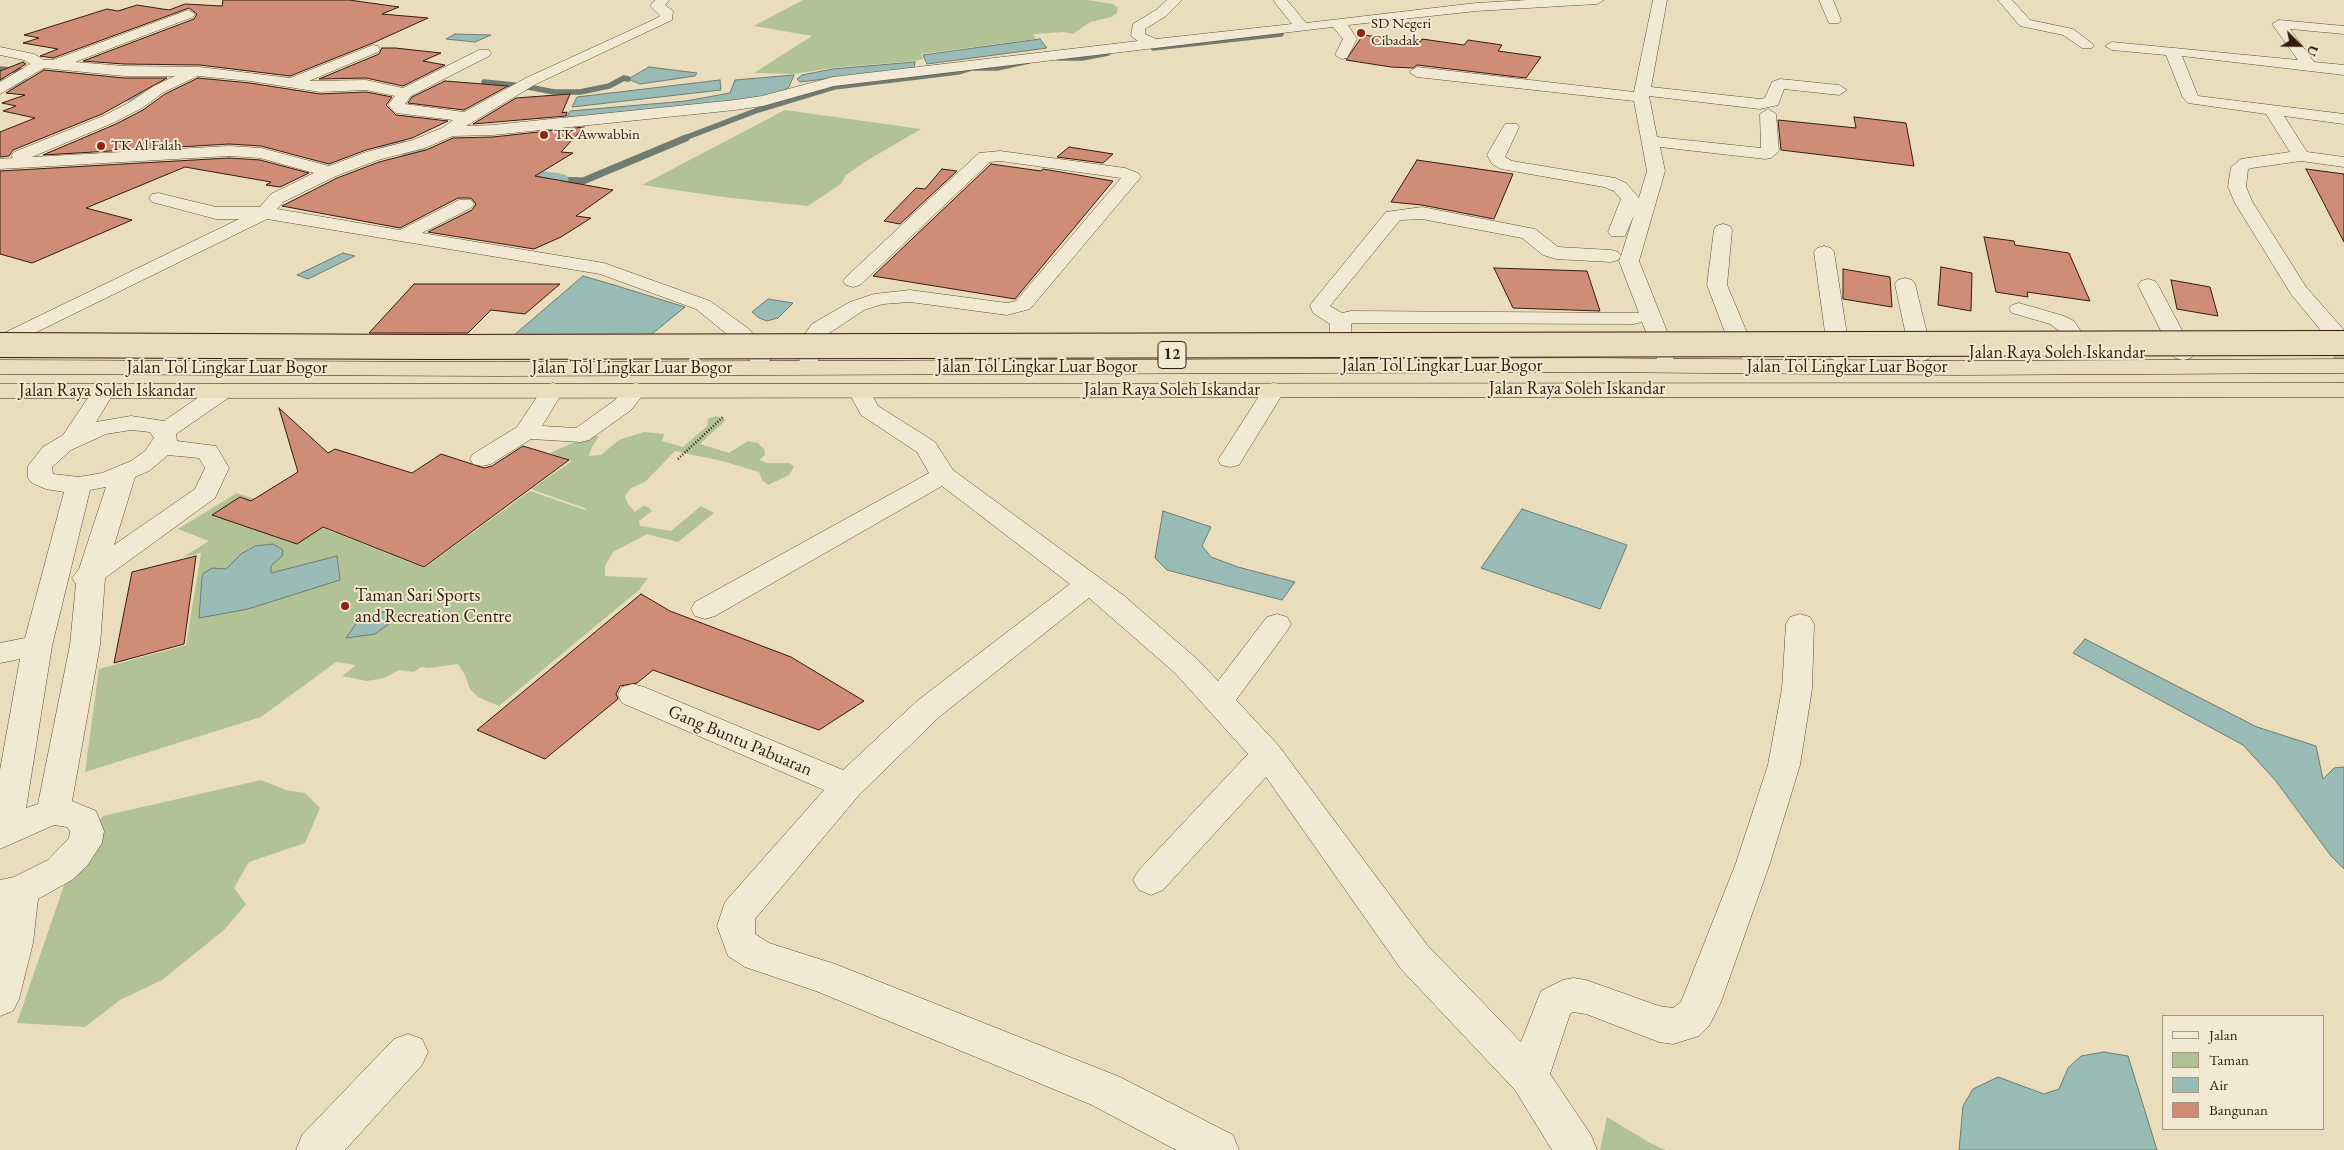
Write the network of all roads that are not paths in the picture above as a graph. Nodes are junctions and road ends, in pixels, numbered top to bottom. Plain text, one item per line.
1 (662, 0) edge
2 (1175, 0) edge
3 (1280, 0) edge
4 (1597, 0) edge
5 (1660, 0) edge
6 (1826, 0) edge
7 (2005, 0) edge
8 (175, 6) dead end
9 (1360, 6) dead end
10 (188, 14) dead end
11 (1370, 18) junction
12 (1834, 20) dead end
13 (1336, 22) junction
14 (1301, 26) junction
15 (149, 28) junction
16 (2344, 30) edge
17 (2086, 45) dead end
18 (2112, 46) dead end
19 (1150, 47) junction
20 (373, 49) dead end
21 (0, 51) edge
22 (2172, 51) junction
23 (484, 53) dead end
24 (1342, 55) dead end
25 (1042, 58) junction
26 (1140, 62) dead end
27 (48, 64) junction
28 (1078, 64) dead end
29 (2309, 66) junction
30 (2344, 70) edge
31 (200, 72) junction
32 (1417, 72) dead end
33 (293, 82) junction
34 (9, 85) edge
35 (1839, 90) dead end
36 (405, 92) junction
37 (1642, 94) junction
38 (2272, 110) junction
39 (666, 113) junction
40 (1768, 114) dead end
41 (467, 117) junction
42 (2344, 120) edge
43 (1511, 127) dead end
44 (656, 128) dead end
45 (450, 131) junction
46 (1651, 140) junction
47 (2301, 156) junction
48 (2344, 162) edge
49 (1, 164) edge
50 (330, 172) junction
51 (158, 198) dead end
52 (465, 204) dead end
53 (265, 213) junction
54 (1723, 230) dead end
55 (402, 236) junction
56 (1824, 252) dead end
57 (1611, 256) junction
58 (853, 281) dead end
59 (1905, 284) dead end
60 (2148, 285) dead end
61 (2019, 309) dead end
62 (1634, 318) junction
63 (1340, 321) junction
64 (0, 344) edge
65 (2344, 344) edge
66 (2084, 353) junction
67 (2184, 353) junction
68 (1655, 354) junction
69 (1750, 354) junction
70 (1839, 354) junction
71 (1921, 354) junction
72 (2344, 354) tunnel mouth
73 (1342, 355) junction
74 (0, 357) edge
75 (760, 358) junction
76 (809, 358) junction
77 (2344, 366) tunnel mouth
78 (0, 367) edge
79 (104, 390) junction
80 (553, 390) junction
81 (636, 390) junction
82 (1274, 390) junction
83 (2344, 390) edge
84 (0, 391) edge
85 (223, 391) junction
86 (858, 391) junction
87 (526, 432) junction
88 (73, 439) junction
89 (163, 439) junction
90 (482, 459) dead end
91 (1230, 460) dead end
92 (123, 474) junction
93 (943, 475) junction
94 (79, 485) junction
95 (91, 576) junction
96 (1089, 583) junction
97 (53, 591) junction
98 (705, 609) dead end
99 (1278, 624) dead end
100 (1800, 624) dead end
101 (38, 646) junction
102 (0, 654) edge
103 (632, 695) dead end
104 (1219, 701) junction
105 (1267, 754) junction
106 (848, 786) junction
107 (53, 812) junction
108 (3, 832) edge
109 (1151, 880) dead end
110 (10, 893) edge
111 (0, 999) edge
112 (408, 1052) dead end
113 (1529, 1077) junction
114 (317, 1150) edge
115 (1218, 1150) edge
116 (1576, 1150) edge

1 - 41 street
2 - 19 street
3 - 14 street
4 - 11 street
5 - 37 street
6 - 12 street
7 - 17 street
8 - 15 street
9 - 11 street
10 - 15 street
11 - 13 street
13 - 14 street
13 - 24 street
14 - 19 street
15 - 27 street
16 - 29 street
18 - 22 street
19 - 25 street
19 - 26 street
20 - 33 street
21 - 27 street
22 - 29 street
22 - 38 street
23 - 36 street
25 - 28 street
25 - 39 street
27 - 31 street
27 - 34 street
29 - 30 street
31 - 33 street
31 - 49 street
32 - 37 street
33 - 36 street
35 - 37 street
36 - 41 street
37 - 46 street
38 - 42 street
38 - 47 street
39 - 44 street
39 - 45 street
40 - 46 street
41 - 45 street
43 - 57 street
45 - 50 street
46 - 68 street
47 - 48 street
47 - 65 street
49 - 50 street
50 - 53 street
51 - 53 street
52 - 55 street
53 - 55 street
53 - 64 street
54 - 69 street
55 - 75 street
56 - 70 street
57 - 62 street
57 - 63 street
58 - 76 street
59 - 71 street
60 - 67 street
61 - 66 street
62 - 63 street
62 - 68 street
63 - 73 street
64 - 65 highway, Jalan Tol Lingkar Luar Bogor, bridge
66 - 67 highway, Jalan Raya Soleh Iskandar / 12
66 - 71 highway, Jalan Raya Soleh Iskandar / 12
67 - 72 highway, Jalan Raya Soleh Iskandar / 12
68 - 69 highway, Jalan Raya Soleh Iskandar / 12
68 - 73 highway, Jalan Raya Soleh Iskandar / 12
69 - 70 highway, Jalan Raya Soleh Iskandar / 12
70 - 71 highway, Jalan Raya Soleh Iskandar / 12
73 - 76 highway, Jalan Raya Soleh Iskandar / 12
74 - 75 highway, Jalan Raya Soleh Iskandar / 12
75 - 76 highway, Jalan Raya Soleh Iskandar / 12
77 - 78 highway, Jalan Tol Lingkar Luar Bogor
79 - 84 highway, Jalan Raya Soleh Iskandar / 12
79 - 85 highway, Jalan Raya Soleh Iskandar / 12
79 - 88 street
80 - 81 highway, Jalan Raya Soleh Iskandar / 12
80 - 85 highway, Jalan Raya Soleh Iskandar / 12
80 - 87 street
81 - 86 highway, Jalan Raya Soleh Iskandar / 12
81 - 87 street
82 - 83 highway, Jalan Raya Soleh Iskandar / 12
82 - 86 highway, Jalan Raya Soleh Iskandar / 12
82 - 91 street
85 - 89 street
86 - 93 street
87 - 90 street
88 - 89 street
88 - 94 street
89 - 92 street
89 - 95 street
92 - 94 street
92 - 95 street
93 - 96 street
93 - 98 street
94 - 97 street
95 - 97 street
95 - 107 street
96 - 104 street
96 - 106 street
97 - 101 street
99 - 104 street
100 - 113 street
101 - 102 street
101 - 108 street
103 - 106 street, Gang Buntu Pabuaran
104 - 105 street
105 - 109 street
105 - 113 street
106 - 115 street
107 - 108 street
107 - 110 street
110 - 111 street
112 - 114 street
113 - 116 street

